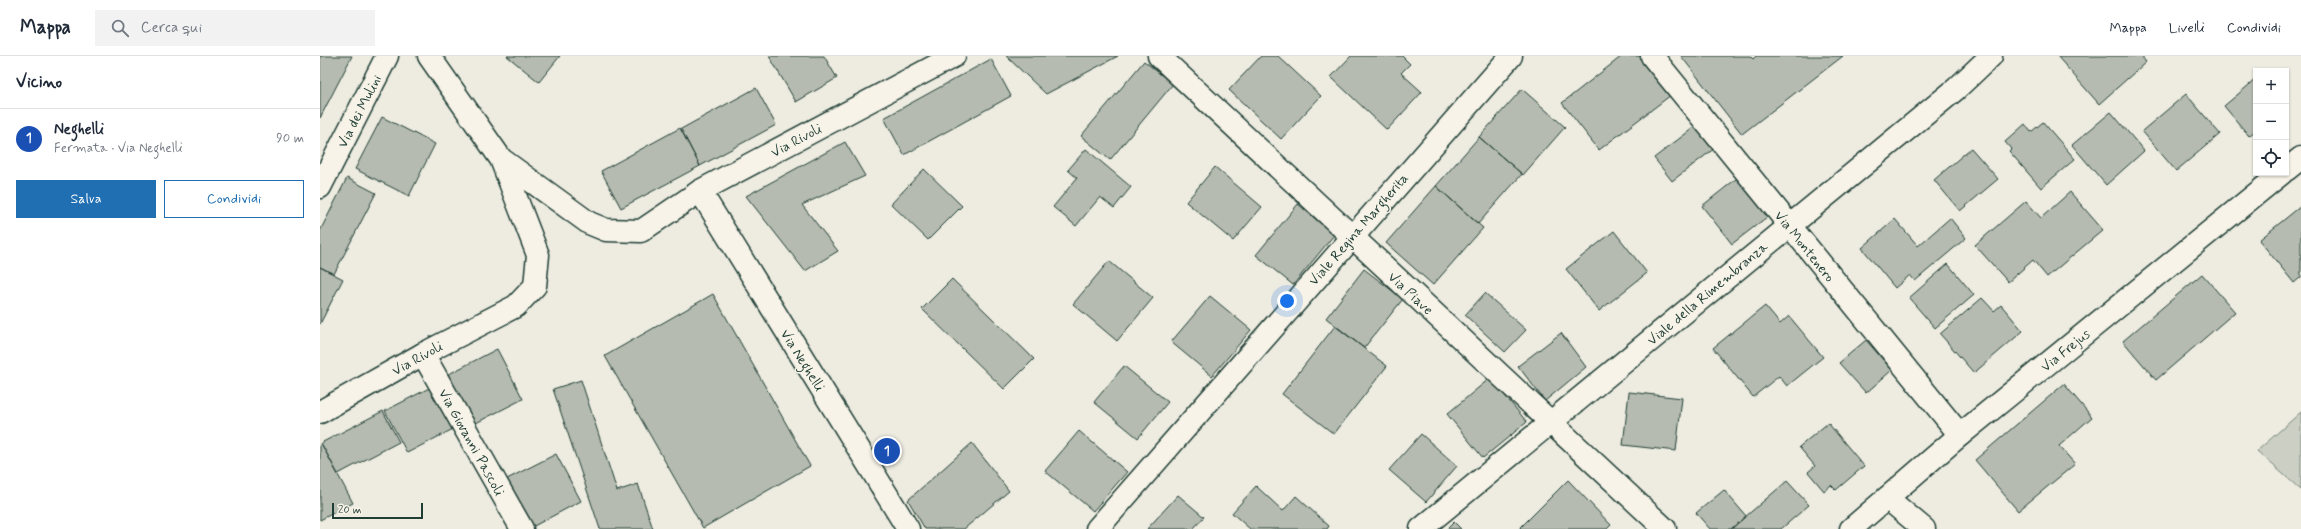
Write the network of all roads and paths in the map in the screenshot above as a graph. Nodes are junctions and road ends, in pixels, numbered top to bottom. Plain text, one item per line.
1 (387, 56) edge
2 (429, 56) edge
3 (954, 56) edge
4 (1159, 56) edge
5 (1511, 56) edge
6 (1652, 56) edge
7 (1991, 56) edge
8 (2301, 158) edge
9 (501, 159) junction
10 (2289, 168) edge
11 (2278, 176) edge
12 (320, 187) edge
13 (700, 191) junction
14 (1788, 226) junction
15 (1351, 236) junction
16 (423, 354) junction
17 (320, 412) edge
18 (1550, 423) junction
19 (1960, 435) junction
20 (1887, 498) junction
21 (522, 529) edge
22 (908, 529) edge
23 (1097, 529) edge
24 (1422, 529) edge
25 (1665, 529) edge
26 (1851, 529) edge
27 (1924, 529) edge

1 - 12 street, Via dei Mulini
2 - 9 street
3 - 13 street, Via Rivoli
4 - 15 street, Via Piave
5 - 15 street, Viale Regina Margherita
6 - 14 street, Via Montenero
7 - 14 street, Viale della Rimembranza
8 - 10 street
9 - 13 street, Via Rivoli
9 - 16 street, Via Rivoli
11 - 19 street, Via Frejus
13 - 22 street, Via Neghelli
14 - 18 street, Viale della Rimembranza
14 - 19 street, Via Montenero
15 - 18 street, Via Piave
15 - 23 street, Viale Regina Margherita
16 - 17 street, Via Rivoli
16 - 21 street, Via Giovanni Pascoli
18 - 24 street, Viale della Rimembranza
18 - 25 street, Via Piave
19 - 20 street, Via Frejus
20 - 26 street, Via Frejus
20 - 27 street

